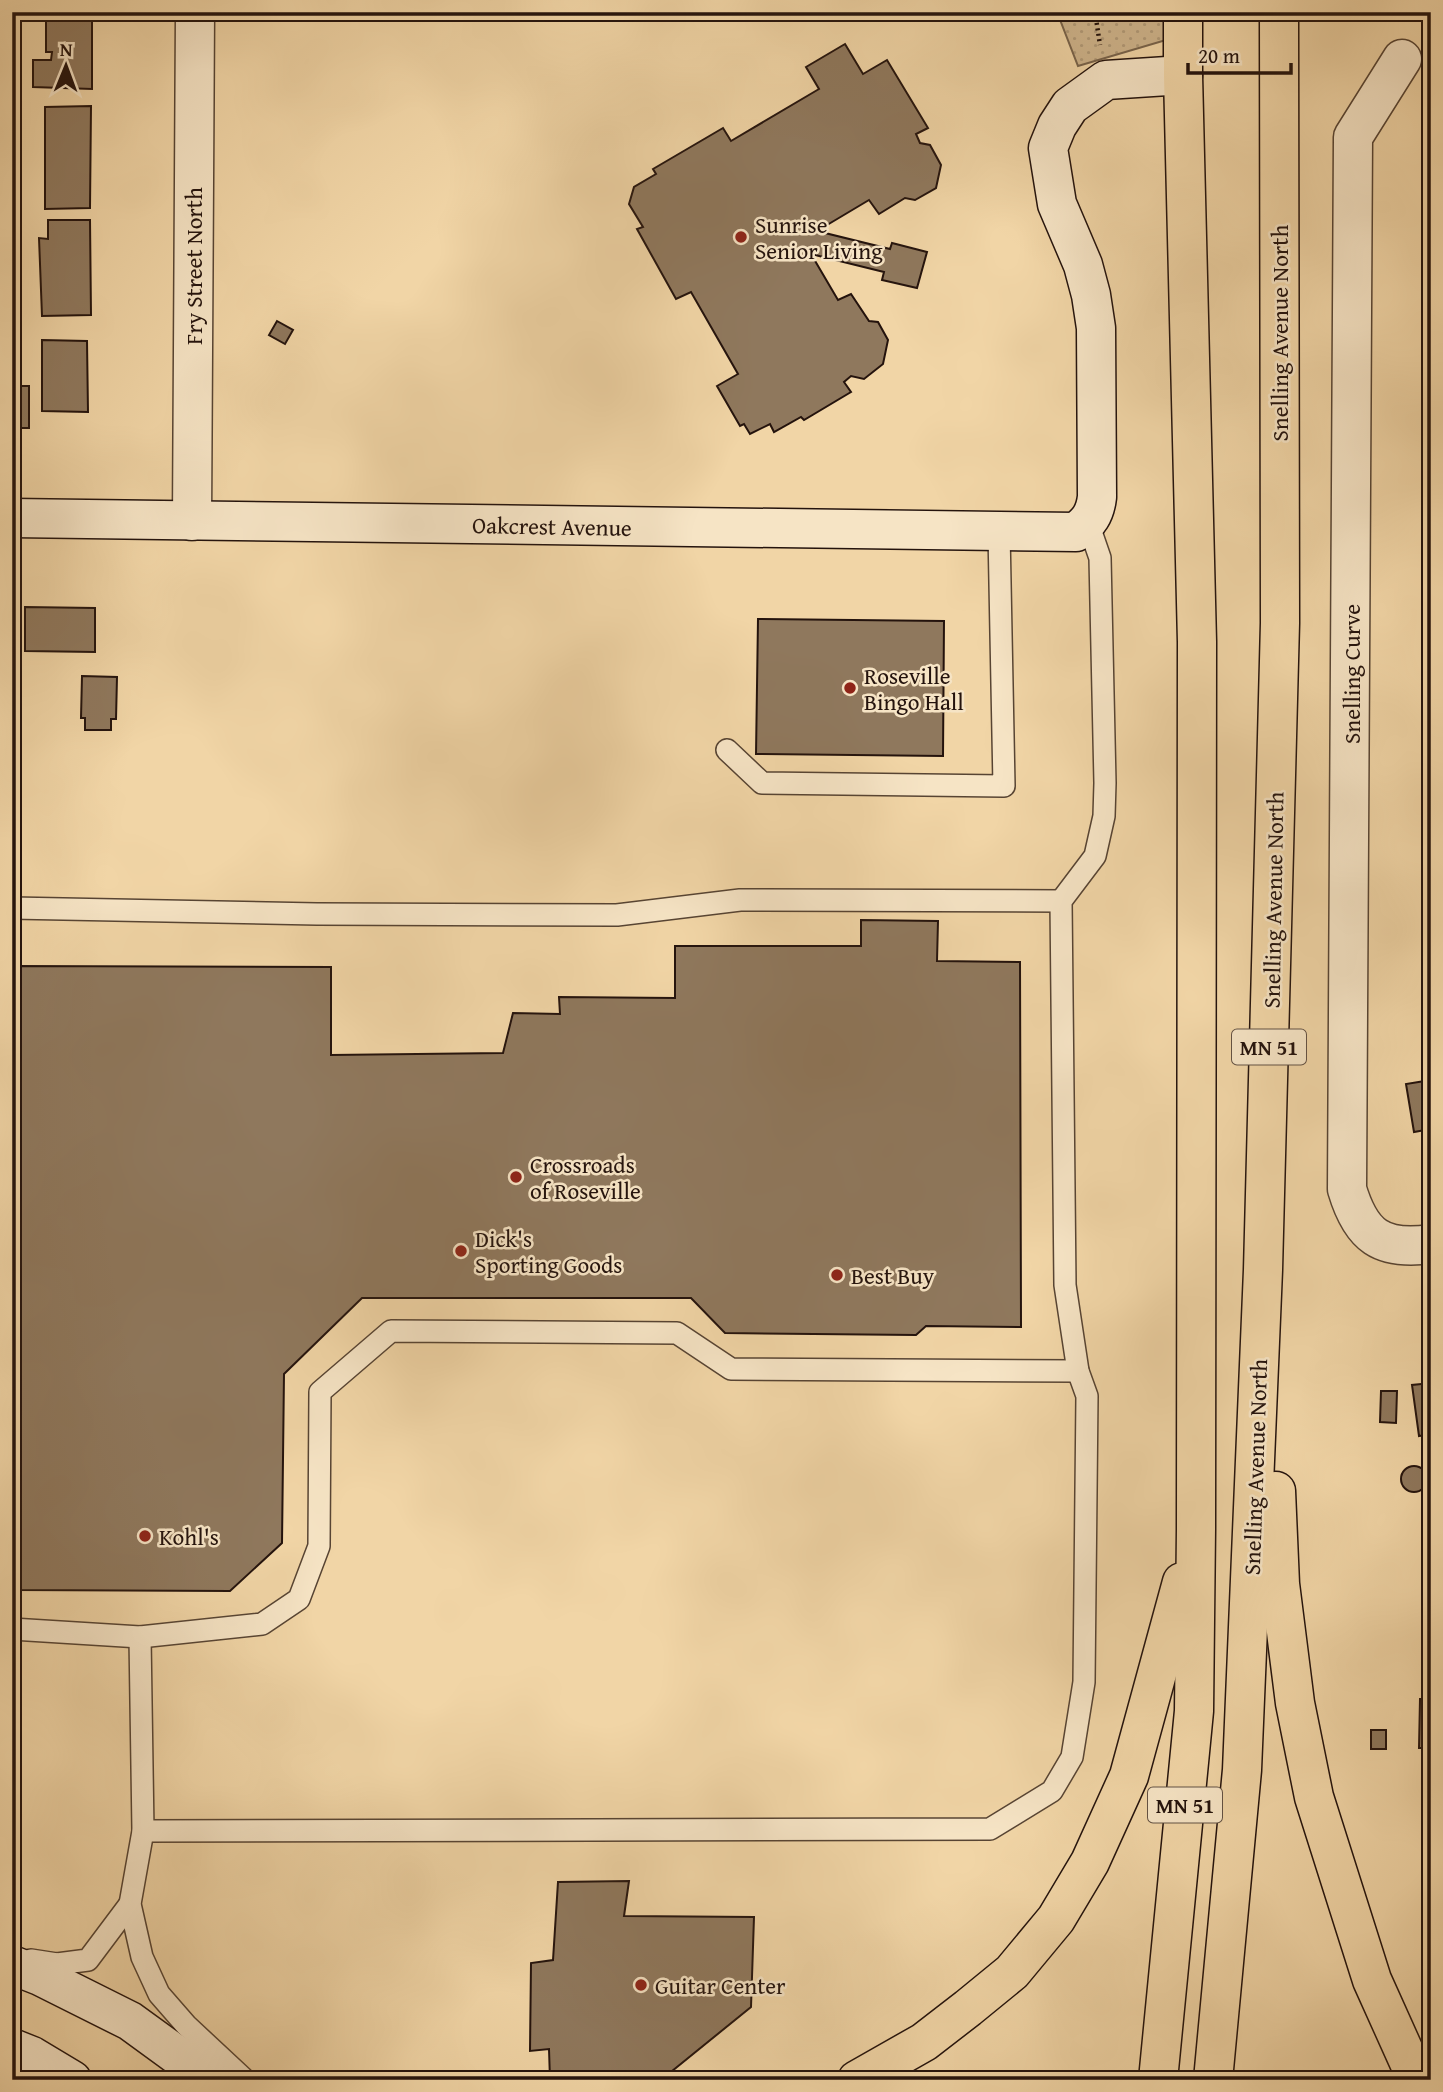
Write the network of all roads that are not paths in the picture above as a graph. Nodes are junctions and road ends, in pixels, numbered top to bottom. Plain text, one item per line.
1 (195, 12) edge
2 (1183, 12) edge
3 (1279, 12) edge
4 (1402, 59) dead end
5 (1183, 75) junction
6 (12, 518) edge
7 (192, 521) junction
8 (1088, 523) junction
9 (999, 532) junction
10 (727, 750) dead end
11 (1061, 901) junction
12 (12, 908) edge
13 (1431, 1244) edge
14 (1263, 1270) junction
15 (1079, 1371) junction
16 (1196, 1529) junction
17 (12, 1629) edge
18 (139, 1637) junction
19 (143, 1831) junction
20 (130, 1904) junction
21 (12, 1956) edge
22 (12, 1965) edge
23 (12, 2048) edge
24 (72, 2080) edge
25 (211, 2080) edge
26 (245, 2080) edge
27 (857, 2080) edge
28 (1158, 2080) edge
29 (1213, 2080) edge
30 (1417, 2080) edge

1 - 7 street, Fry Street North
2 - 5 highway, MN 51
3 - 14 highway, Snelling Avenue North / MN 51
4 - 13 street, Snelling Curve
5 - 8 street
5 - 16 highway, MN 51
6 - 7 street, Oakcrest Avenue
7 - 9 street, Oakcrest Avenue
8 - 9 street, Oakcrest Avenue
8 - 11 lane
9 - 10 lane
11 - 12 lane
11 - 15 lane
14 - 29 highway, Snelling Avenue North / MN 51
14 - 30 highway
15 - 18 lane
15 - 19 lane
16 - 27 highway
16 - 28 highway, MN 51
17 - 18 lane
18 - 19 lane
19 - 20 lane
20 - 21 lane
20 - 26 lane
22 - 25 street
23 - 24 street

